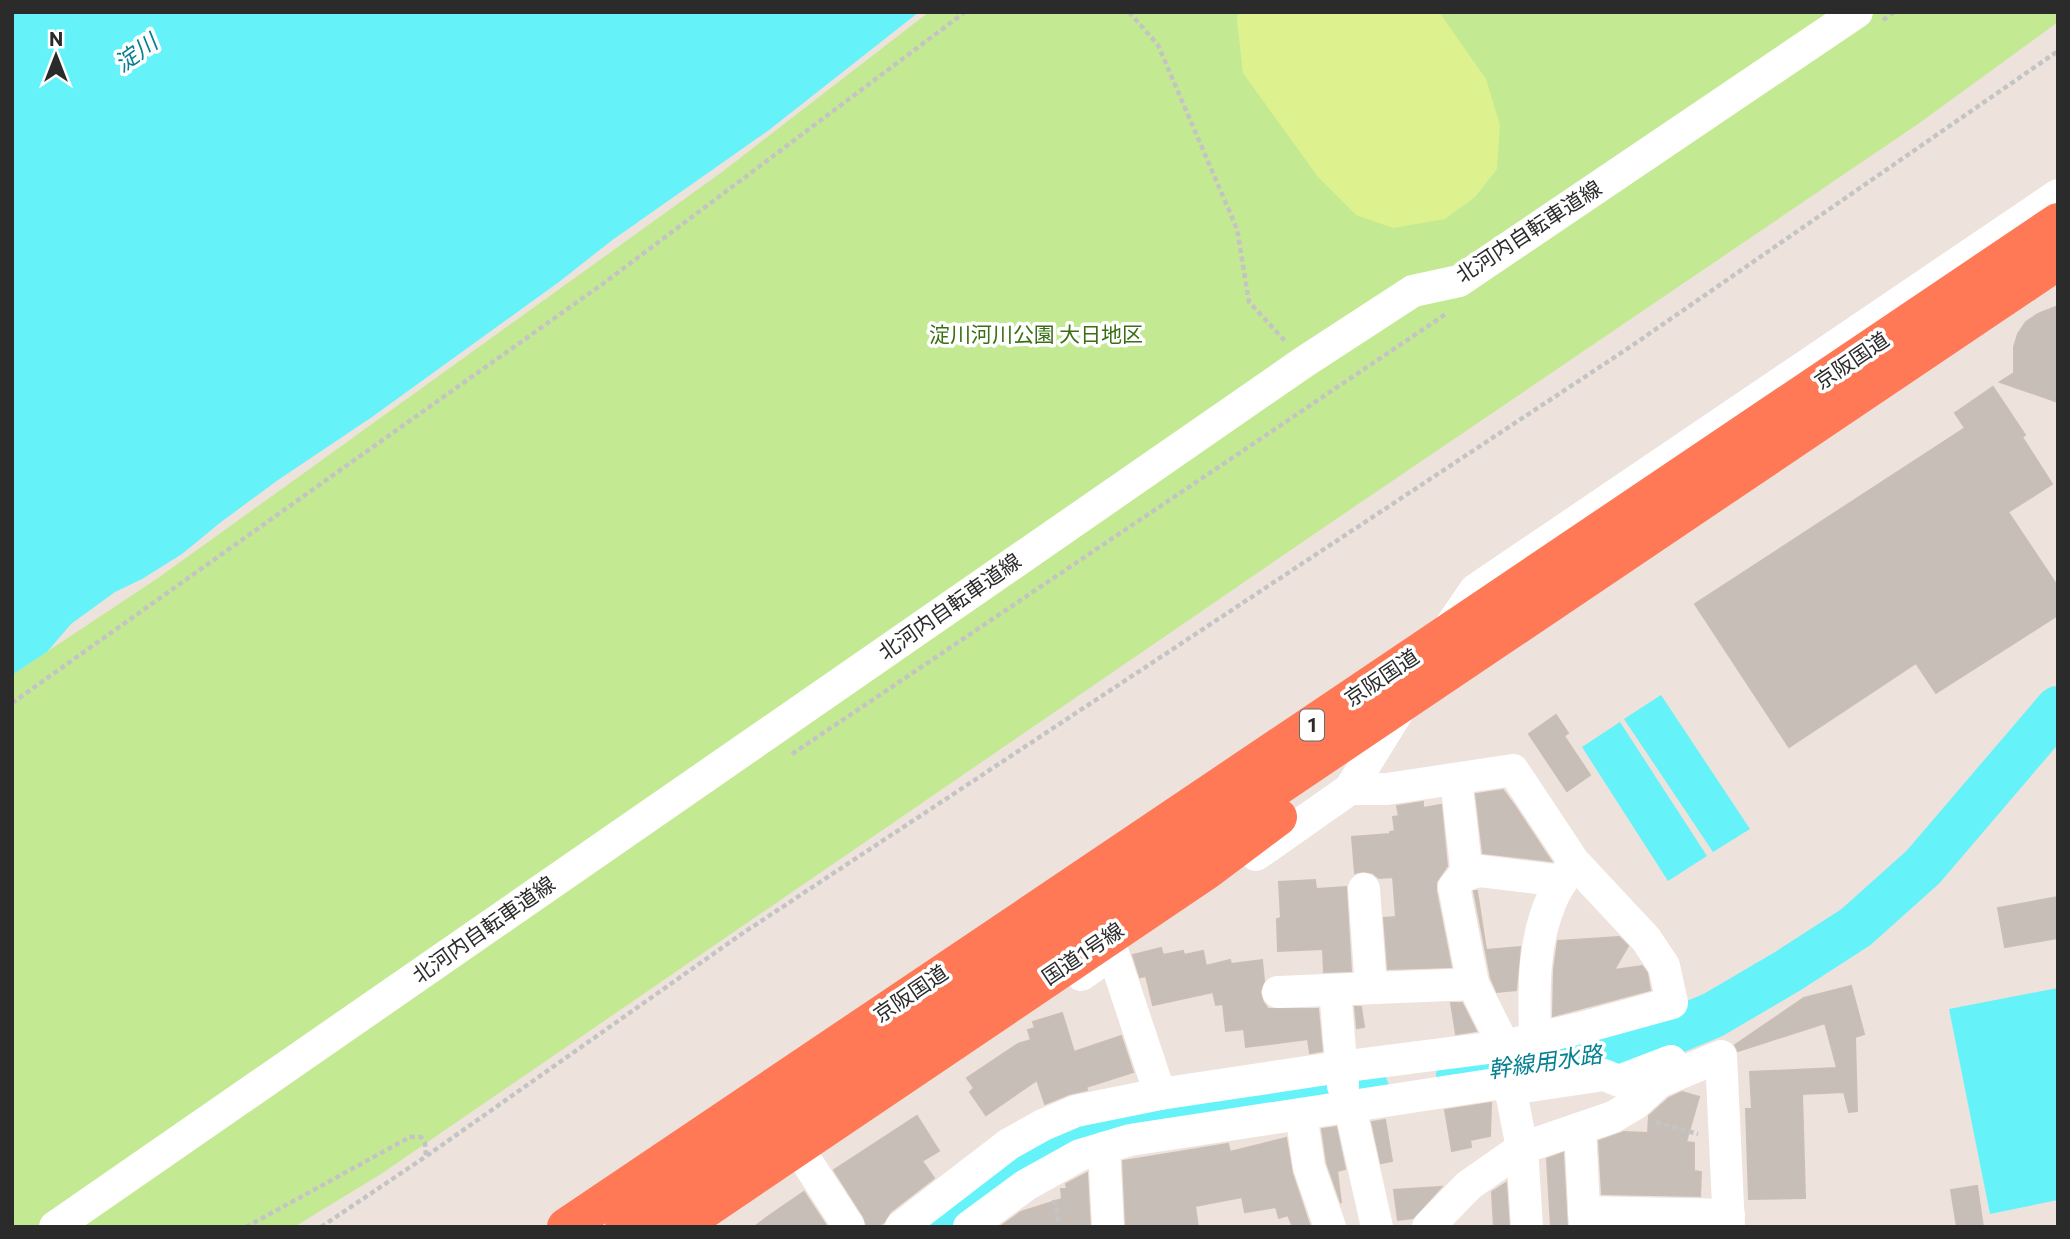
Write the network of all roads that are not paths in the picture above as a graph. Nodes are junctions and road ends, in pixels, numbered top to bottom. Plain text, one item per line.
1 (1870, 16) edge
2 (2058, 195) edge
3 (2058, 222) edge
4 (2058, 261) edge
5 (1468, 658) junction
6 (1457, 779) junction
7 (1350, 789) junction
8 (1568, 872) junction
9 (1467, 875) junction
10 (1364, 889) dead end
11 (1113, 953) junction
12 (1473, 984) junction
13 (1371, 988) junction
14 (1335, 990) junction
15 (1278, 992) dead end
16 (1535, 1039) junction
17 (1673, 1060) dead end
18 (1507, 1069) junction
19 (1345, 1092) junction
20 (1160, 1094) junction
21 (1301, 1114) junction
22 (1580, 1129) junction
23 (1104, 1148) junction
24 (1522, 1148) junction
25 (807, 1161) junction
26 (1584, 1219) edge
27 (1729, 1221) edge
28 (55, 1227) edge
29 (566, 1227) edge
30 (624, 1227) edge
31 (679, 1227) edge
32 (711, 1227) edge
33 (849, 1227) edge
34 (901, 1227) edge
35 (969, 1227) edge
36 (1108, 1227) edge
37 (1330, 1227) edge
38 (1377, 1227) edge
39 (1429, 1227) edge
40 (1527, 1227) edge

1 - 28 street, 北河内自転車道線
2 - 7 street
3 - 29 highway, 京阪国道 / 1
4 - 5 highway, 京阪国道 / 1
5 - 30 highway, 京阪国道 / 1
5 - 31 highway, 国道1号線 / 1
6 - 7 street
6 - 8 street
6 - 9 street
7 - 11 street
8 - 9 street
8 - 16 street
8 - 16 street
9 - 12 street
10 - 13 street
11 - 20 street
11 - 25 street
12 - 13 street
12 - 18 street
13 - 14 street
14 - 15 street
14 - 19 street
16 - 18 street
17 - 18 street
18 - 19 street
18 - 24 street
19 - 20 street
19 - 21 street
19 - 38 street
20 - 34 street
21 - 23 street
21 - 37 street
22 - 24 street
22 - 26 street
22 - 27 street
23 - 35 street
23 - 36 street
24 - 39 street
24 - 40 street
25 - 32 street
25 - 33 street
26 - 27 street

